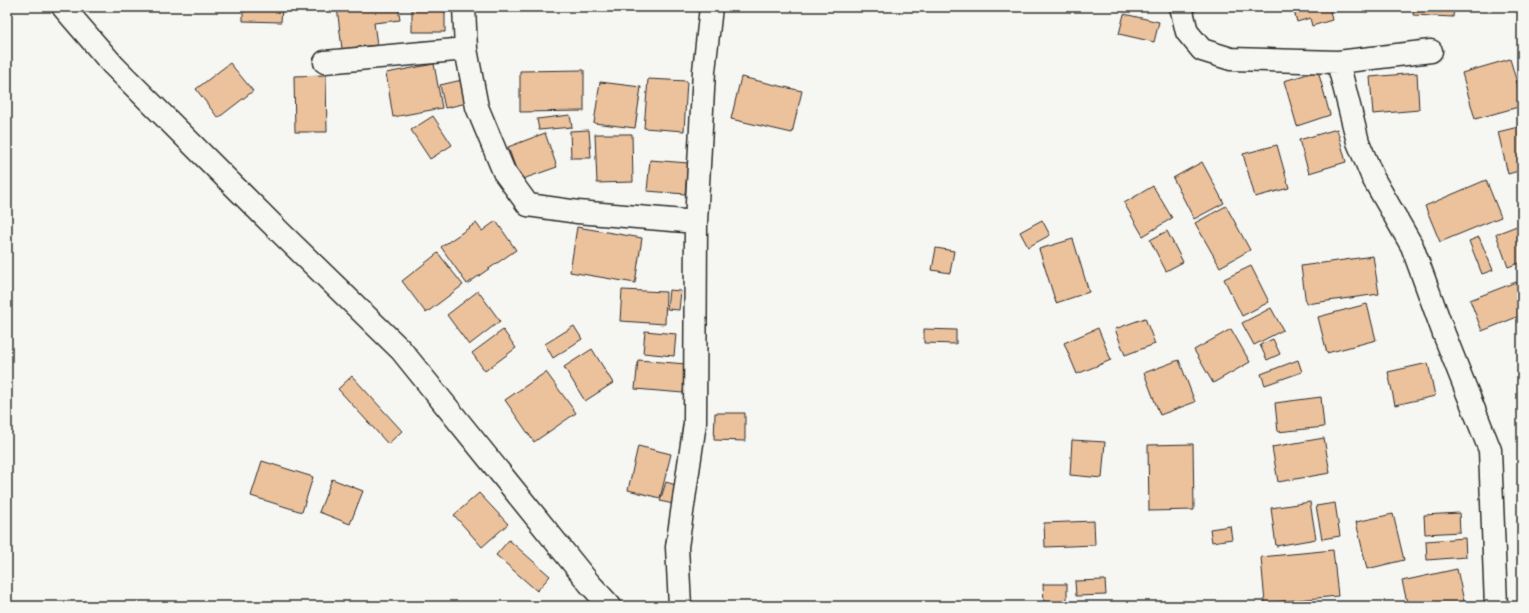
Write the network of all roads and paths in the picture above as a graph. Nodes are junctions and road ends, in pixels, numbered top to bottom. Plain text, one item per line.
1 (63, 7) edge
2 (464, 7) edge
3 (711, 7) edge
4 (1180, 7) edge
5 (466, 49) junction
6 (1431, 51) dead end
7 (325, 62) dead end
8 (1338, 62) junction
9 (696, 222) junction
10 (610, 606) edge
11 (680, 606) edge
12 (1496, 606) edge

1 - 10 street
2 - 5 street
3 - 9 street
4 - 8 street
5 - 7 street
5 - 9 street
6 - 8 street
8 - 12 street
9 - 11 street

